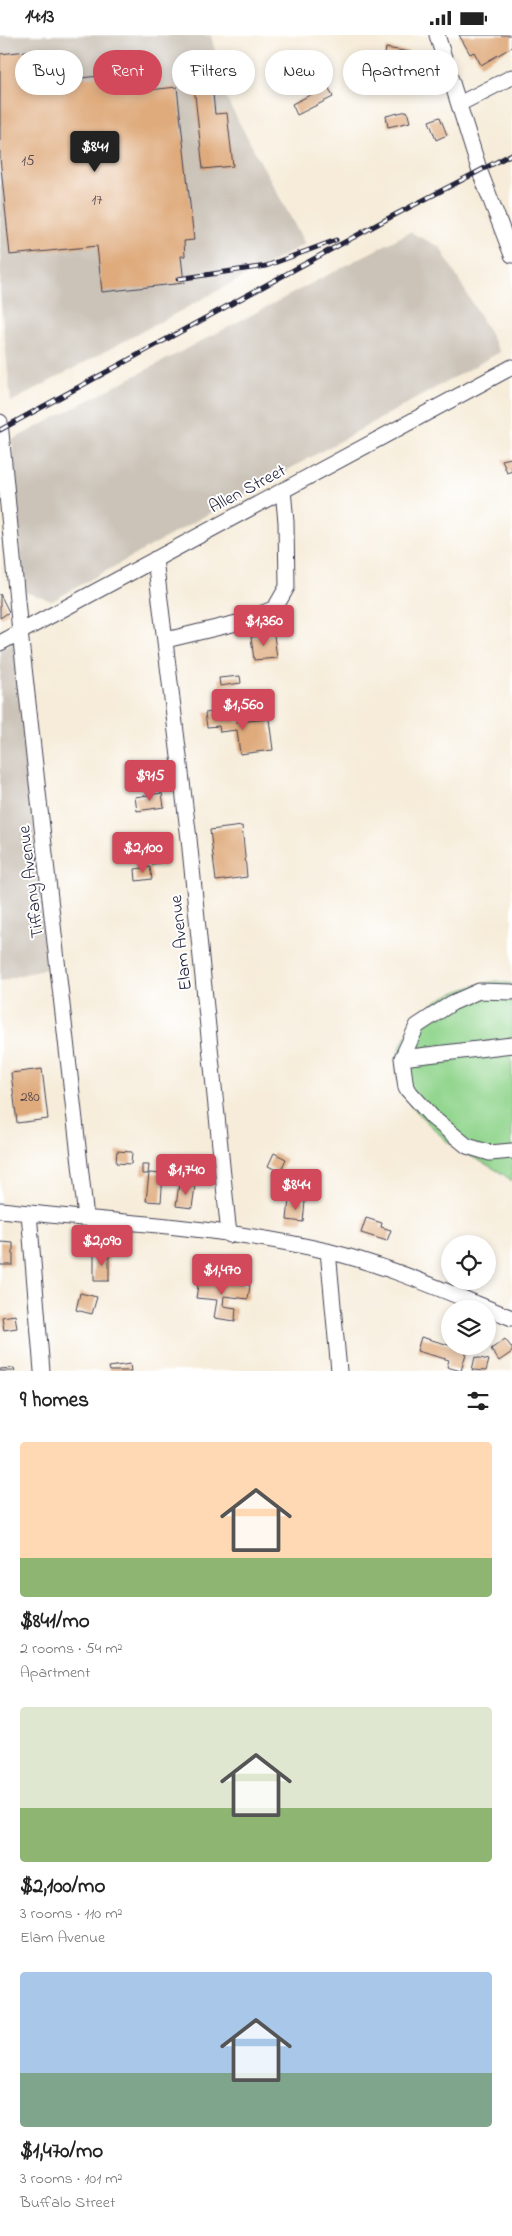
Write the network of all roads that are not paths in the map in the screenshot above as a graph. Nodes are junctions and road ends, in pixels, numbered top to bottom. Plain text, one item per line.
1 (437, 35) edge
2 (512, 77) edge
3 (459, 104) junction
4 (512, 255) edge
5 (512, 367) edge
6 (0, 422) edge
7 (283, 490) junction
8 (155, 559) junction
9 (20, 632) junction
10 (166, 640) junction
11 (0, 643) edge
12 (512, 992) edge
13 (512, 1045) edge
14 (402, 1058) junction
15 (512, 1151) edge
16 (0, 1210) edge
17 (29, 1213) junction
18 (86, 1218) junction
19 (229, 1235) junction
20 (328, 1251) junction
21 (512, 1318) edge
22 (42, 1371) edge
23 (339, 1371) edge

1 - 3 street
2 - 3 street
3 - 4 street
5 - 7 street, Allen Street
6 - 9 street, Tiffany Avenue
7 - 8 street, Allen Street
7 - 10 street
8 - 9 street, Allen Street
8 - 10 street, Elam Avenue
9 - 11 street, Allen Street
9 - 18 street, Tiffany Avenue
10 - 19 street, Elam Avenue
12 - 14 street
13 - 14 street
14 - 15 street
16 - 17 street
17 - 18 street
17 - 22 street
18 - 19 street
19 - 20 street
20 - 21 street
20 - 23 street

